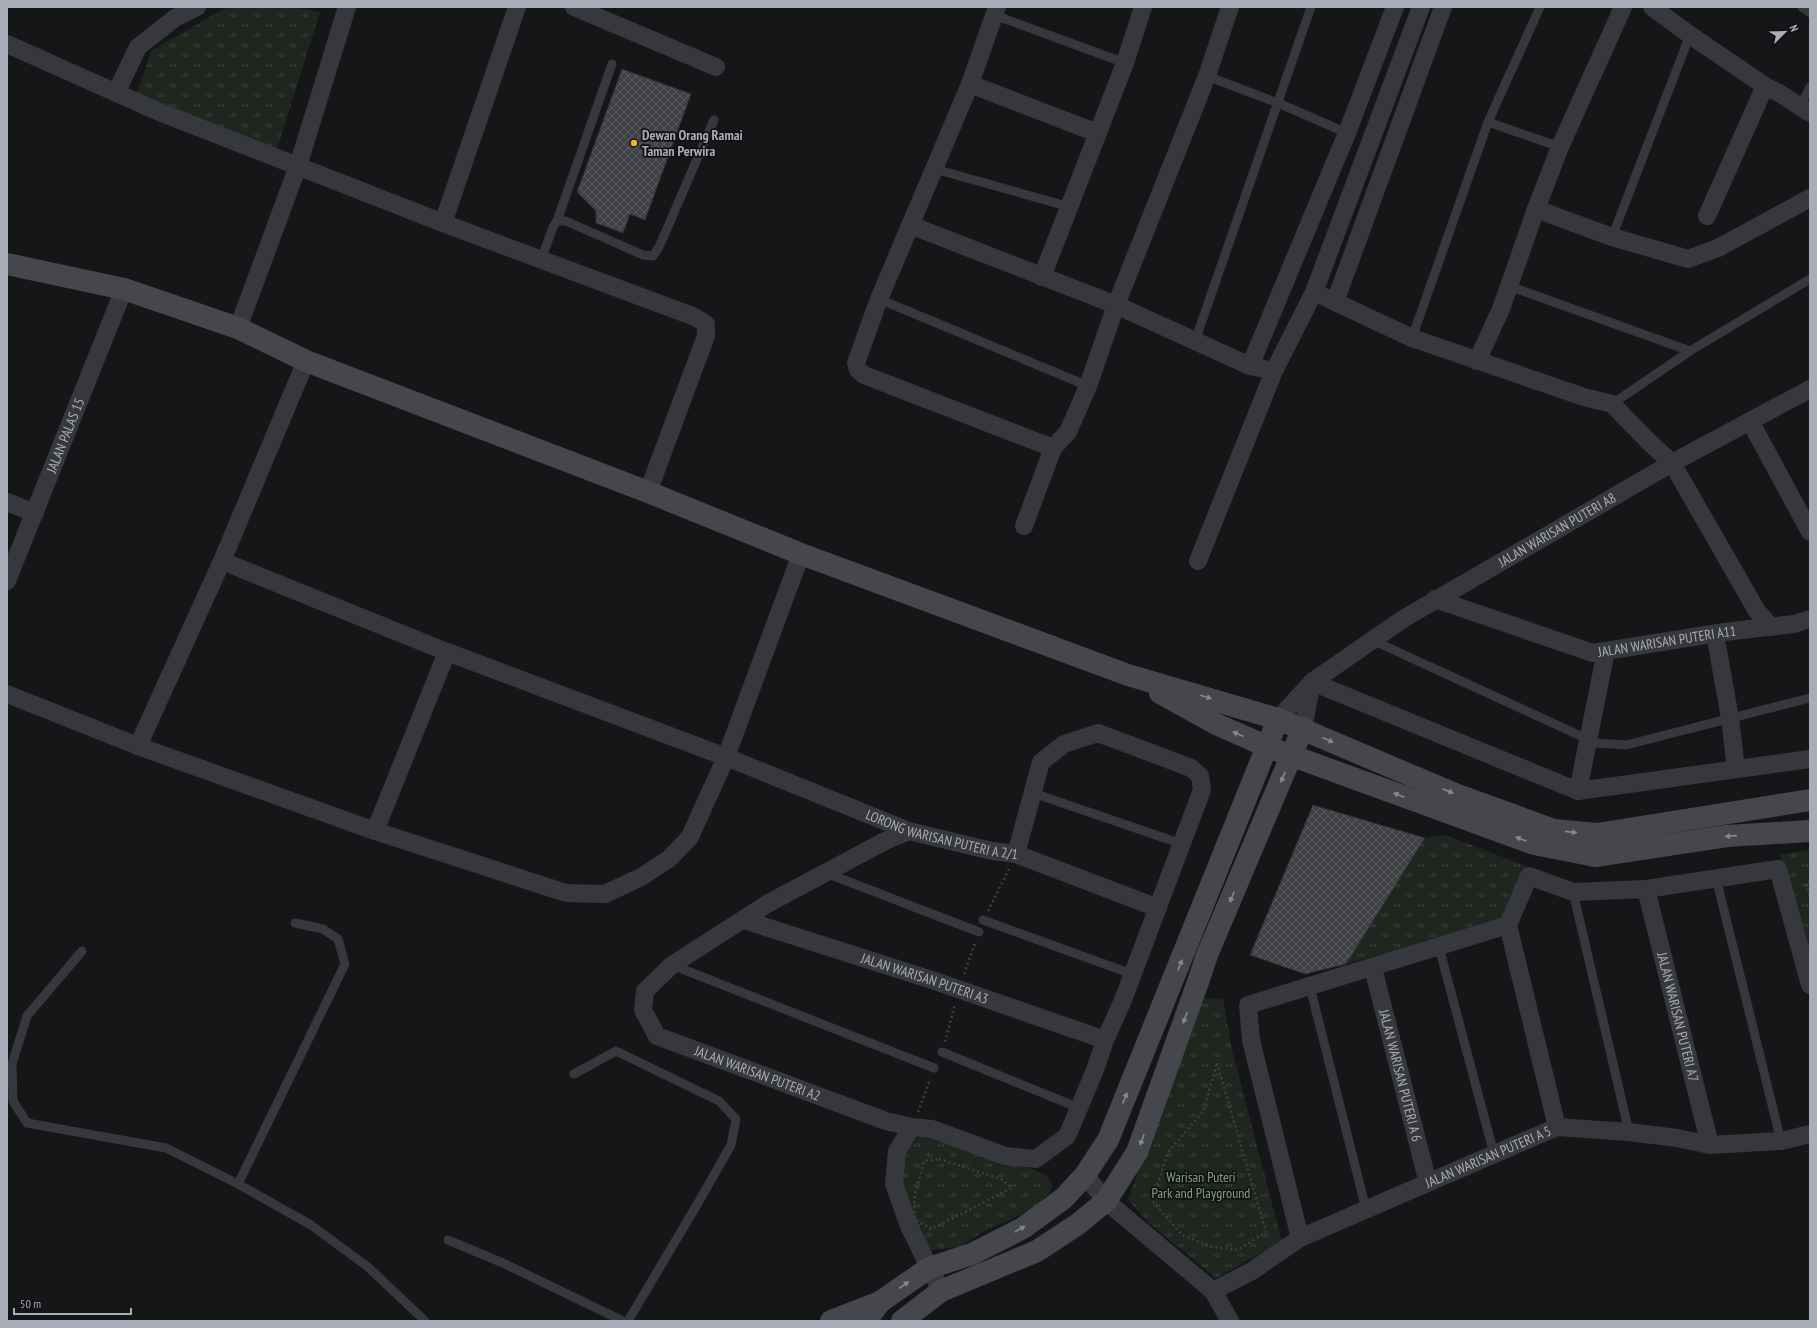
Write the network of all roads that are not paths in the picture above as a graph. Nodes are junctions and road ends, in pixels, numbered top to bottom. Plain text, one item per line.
1 (197, 7) edge
2 (347, 7) edge
3 (517, 7) edge
4 (574, 7) edge
5 (1143, 7) edge
6 (1230, 7) edge
7 (1311, 7) edge
8 (1395, 7) edge
9 (1421, 7) edge
10 (1443, 7) edge
11 (1540, 7) edge
12 (1623, 7) edge
13 (1652, 7) edge
14 (1802, 7) edge
15 (995, 11) edge
16 (1810, 13) edge
17 (1690, 35) junction
18 (7, 44) edge
19 (1125, 62) junction
20 (612, 64) dead end
21 (716, 68) dead end
22 (1207, 76) junction
23 (970, 84) junction
24 (1766, 86) junction
25 (1810, 87) edge
26 (116, 93) junction
27 (1278, 103) junction
28 (1805, 109) edge
29 (714, 120) dead end
30 (1488, 122) junction
31 (1097, 133) junction
32 (1347, 133) junction
33 (1560, 147) junction
34 (298, 166) junction
35 (935, 169) junction
36 (1810, 198) edge
37 (1070, 207) junction
38 (1536, 209) junction
39 (1707, 216) dead end
40 (558, 221) junction
41 (443, 223) junction
42 (910, 225) junction
43 (1612, 237) junction
44 (541, 260) junction
45 (7, 264) edge
46 (1042, 277) junction
47 (1810, 279) edge
48 (1509, 286) junction
49 (124, 289) junction
50 (1314, 292) junction
51 (879, 299) junction
52 (1335, 302) junction
53 (1116, 305) junction
54 (238, 328) junction
55 (1412, 338) junction
56 (1195, 341) junction
57 (1690, 351) junction
58 (306, 361) junction
59 (1477, 361) junction
60 (1250, 366) junction
61 (1274, 371) junction
62 (1088, 386) junction
63 (1808, 395) edge
64 (1612, 404) junction
65 (1750, 421) junction
66 (1053, 448) junction
67 (1672, 463) junction
68 (648, 492) junction
69 (7, 502) edge
70 (35, 514) junction
71 (1024, 526) dead end
72 (1810, 532) edge
73 (801, 554) junction
74 (222, 561) junction
75 (1198, 561) dead end
76 (7, 581) edge
77 (1435, 599) junction
78 (1810, 619) edge
79 (1771, 627) junction
80 (1715, 634) junction
81 (1372, 640) junction
82 (1606, 651) junction
83 (447, 652) junction
84 (1128, 675) junction
85 (1312, 682) junction
86 (7, 694) edge
87 (1810, 698) edge
88 (1730, 718) junction
89 (1278, 719) junction
90 (1303, 728) junction
91 (1589, 740) junction
92 (138, 746) junction
93 (1268, 746) junction
94 (1292, 755) junction
95 (726, 757) junction
96 (1810, 759) edge
97 (1736, 769) junction
98 (1578, 791) junction
99 (1033, 792) junction
100 (1810, 800) edge
101 (375, 830) junction
102 (909, 831) junction
103 (1810, 831) edge
104 (1182, 844) junction
105 (1016, 854) junction
106 (825, 873) junction
107 (1716, 878) junction
108 (1646, 889) junction
109 (1572, 892) junction
110 (1158, 908) junction
111 (744, 920) junction
112 (983, 920) dead end
113 (295, 923) dead end
114 (1508, 925) junction
115 (979, 932) dead end
116 (1439, 947) junction
117 (82, 951) dead end
118 (672, 965) junction
119 (1373, 968) junction
120 (1132, 974) junction
121 (1810, 985) edge
122 (1310, 987) junction
123 (1105, 1040) junction
124 (942, 1052) road end
125 (934, 1068) road end
126 (574, 1074) dead end
127 (1080, 1108) junction
128 (912, 1127) junction
129 (1557, 1127) junction
130 (1629, 1132) junction
131 (1810, 1134) edge
132 (1781, 1141) junction
133 (1710, 1144) junction
134 (1494, 1154) junction
135 (1085, 1175) junction
136 (1428, 1183) junction
137 (238, 1184) junction
138 (1106, 1201) junction
139 (1366, 1209) junction
140 (1300, 1238) junction
141 (448, 1240) dead end
142 (929, 1268) junction
143 (941, 1291) junction
144 (1213, 1291) junction
145 (880, 1302) junction
146 (425, 1321) edge
147 (623, 1321) edge
148 (628, 1321) edge
149 (831, 1321) edge
150 (866, 1321) edge
151 (902, 1321) edge
152 (1230, 1321) edge

1 - 26 street
2 - 34 street
3 - 41 street
4 - 21 street
5 - 19 street
6 - 22 street
7 - 27 lane
8 - 32 street
9 - 50 street
10 - 52 street
11 - 30 lane
12 - 33 street
13 - 17 street
14 - 16 lane
15 - 19 lane
15 - 23 street
17 - 24 street
17 - 43 lane
18 - 26 street
19 - 31 street
20 - 40 lane
22 - 27 lane
22 - 53 street
23 - 31 street
23 - 35 street
24 - 28 street
24 - 39 street
25 - 28 lane
26 - 34 street
27 - 32 lane
27 - 56 lane
29 - 40 lane
30 - 33 lane
30 - 55 lane
31 - 37 street
32 - 60 street
33 - 38 street
34 - 41 street
34 - 54 street
35 - 37 lane
35 - 42 street
36 - 43 street
37 - 46 street
38 - 43 street
38 - 48 street
40 - 44 lane
41 - 44 street
42 - 46 street
42 - 51 street
44 - 68 street
45 - 49 street
46 - 53 street
47 - 57 lane
48 - 57 lane
48 - 59 street
49 - 54 street
49 - 70 street, JALAN PALAS 15
50 - 52 street
50 - 61 street
51 - 62 lane
51 - 66 street
52 - 55 street
53 - 56 street
53 - 62 street
54 - 58 street
55 - 59 street
56 - 60 street
57 - 64 lane
58 - 68 street
58 - 74 street
59 - 64 street
60 - 61 street
61 - 75 street
62 - 66 street
63 - 65 street, JALAN WARISAN PUTERI A8
64 - 67 street
65 - 67 street, JALAN WARISAN PUTERI A8
65 - 72 street
66 - 71 street
67 - 77 street, JALAN WARISAN PUTERI A8
67 - 79 street
68 - 73 street
69 - 70 street
70 - 76 street, JALAN PALAS 15
73 - 84 street
73 - 95 street
74 - 83 street, LORONG WARISAN PUTERI A 2/1
74 - 92 street
77 - 81 street, JALAN WARISAN PUTERI A8
77 - 82 street, JALAN WARISAN PUTERI A11
78 - 79 street, JALAN WARISAN PUTERI A11
79 - 80 street, JALAN WARISAN PUTERI A11
80 - 82 street, JALAN WARISAN PUTERI A11
80 - 88 street
81 - 85 street, JALAN WARISAN PUTERI A8
81 - 91 lane
82 - 91 street
83 - 95 street, LORONG WARISAN PUTERI A 2/1
83 - 101 street
84 -> 89 street
93 -> 84 street
85 - 89 street, JALAN WARISAN PUTERI A8
85 - 90 street
85 - 98 street
86 - 92 street
87 - 88 lane
88 - 91 lane
88 - 97 street
89 - 90 street
89 - 93 street
90 - 94 street
90 -> 100 street
91 - 98 street
92 - 101 street
93 - 94 street
135 -> 93 street
103 -> 94 street
94 -> 138 street
95 - 101 street
95 - 102 street, LORONG WARISAN PUTERI A 2/1
96 - 97 street
97 - 98 street
99 - 104 lane
99 - 104 street, JALAN WARISAN PUTERI A2
99 - 105 street, JALAN WARISAN PUTERI A2
102 - 105 street, LORONG WARISAN PUTERI A 2/1
102 - 106 street
104 - 110 street, JALAN WARISAN PUTERI A2
105 - 110 street, LORONG WARISAN PUTERI A 2/1
106 - 111 street
106 - 115 lane
107 - 108 street
107 - 121 street
107 - 132 lane
108 - 109 street
108 - 133 street, JALAN WARISAN PUTERI A7
109 - 114 street
109 - 130 lane
110 - 120 street, JALAN WARISAN PUTERI A2
111 - 118 street
111 - 123 street, JALAN WARISAN PUTERI A3
112 - 120 lane
113 - 137 lane
114 - 116 street
114 - 129 street
116 - 119 street
116 - 134 lane
117 - 137 lane
118 - 125 lane
118 - 128 street, JALAN WARISAN PUTERI A2
119 - 122 street
119 - 136 street, JALAN WARISAN PUTERI A 6
120 - 123 street, JALAN WARISAN PUTERI A2
122 - 139 lane
122 - 140 street
123 - 127 street, JALAN WARISAN PUTERI A2
124 - 127 lane
126 - 148 lane
127 - 128 street, JALAN WARISAN PUTERI A2
128 - 142 street
129 - 130 street, JALAN WARISAN PUTERI A 5
129 - 134 street, JALAN WARISAN PUTERI A 5
130 - 133 street, JALAN WARISAN PUTERI A 5
131 - 132 street, JALAN WARISAN PUTERI A 5
132 - 133 street, JALAN WARISAN PUTERI A 5
134 - 136 street, JALAN WARISAN PUTERI A 5
135 - 138 street
142 -> 135 street
136 - 139 street, JALAN WARISAN PUTERI A 5
137 - 146 lane
138 - 143 street
138 - 144 street
139 - 140 street, JALAN WARISAN PUTERI A 5
140 - 144 street, JALAN WARISAN PUTERI A 5
141 - 147 lane
142 - 143 street
145 -> 142 street
143 - 151 street
144 - 152 street
145 - 149 street
145 - 150 street

